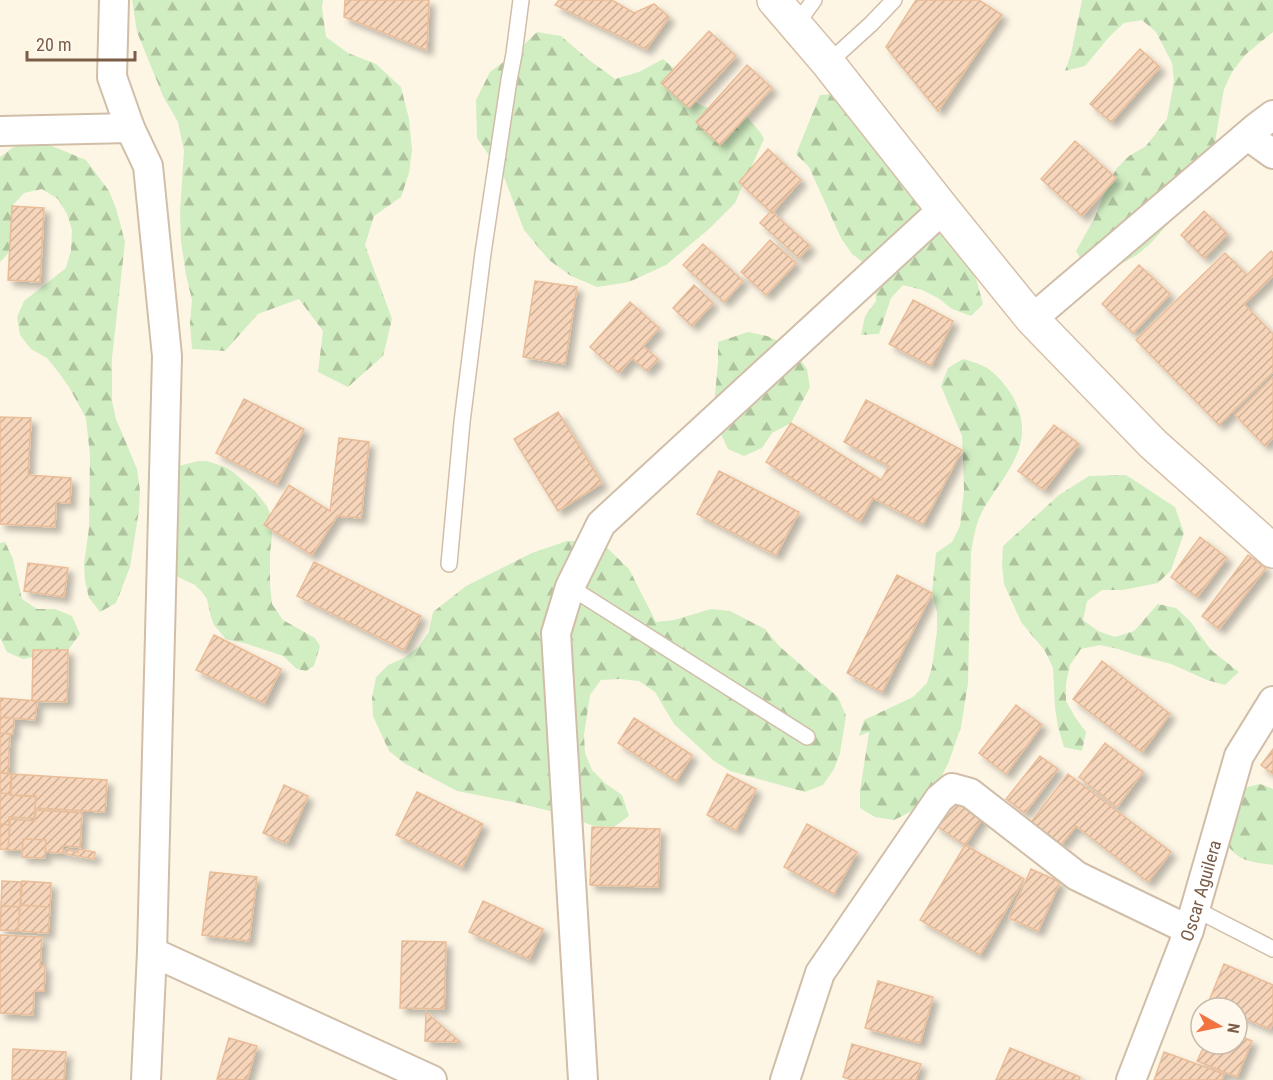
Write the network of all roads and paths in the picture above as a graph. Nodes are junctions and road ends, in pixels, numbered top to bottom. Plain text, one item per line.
1 (114, 0) edge
2 (521, 0) edge
3 (774, 0) edge
4 (894, 0) edge
5 (805, 13) edge
6 (828, 63) junction
7 (1273, 115) edge
8 (130, 128) junction
9 (0, 131) edge
10 (1248, 136) junction
11 (1273, 154) edge
12 (943, 210) junction
13 (1032, 319) junction
14 (1273, 552) edge
15 (449, 564) dead end
16 (570, 587) junction
17 (1273, 701) edge
18 (807, 737) dead end
19 (1192, 919) junction
20 (1273, 949) edge
21 (152, 952) junction
22 (146, 1080) edge
23 (432, 1080) edge
24 (583, 1080) edge
25 (785, 1080) edge
26 (1131, 1080) edge

1 - 8 street
2 - 15 lane
3 - 5 main road
4 - 6 lane
5 - 6 main road
6 - 12 main road
7 - 10 street
8 - 9 street
8 - 21 street
10 - 11 street
10 - 13 street
12 - 13 main road
12 - 16 street
13 - 14 main road
16 - 18 lane
16 - 24 street
17 - 19 street, Oscar Aguilera
19 - 20 lane
19 - 25 street
19 - 26 street, Oscar Aguilera
21 - 22 street
21 - 23 street

